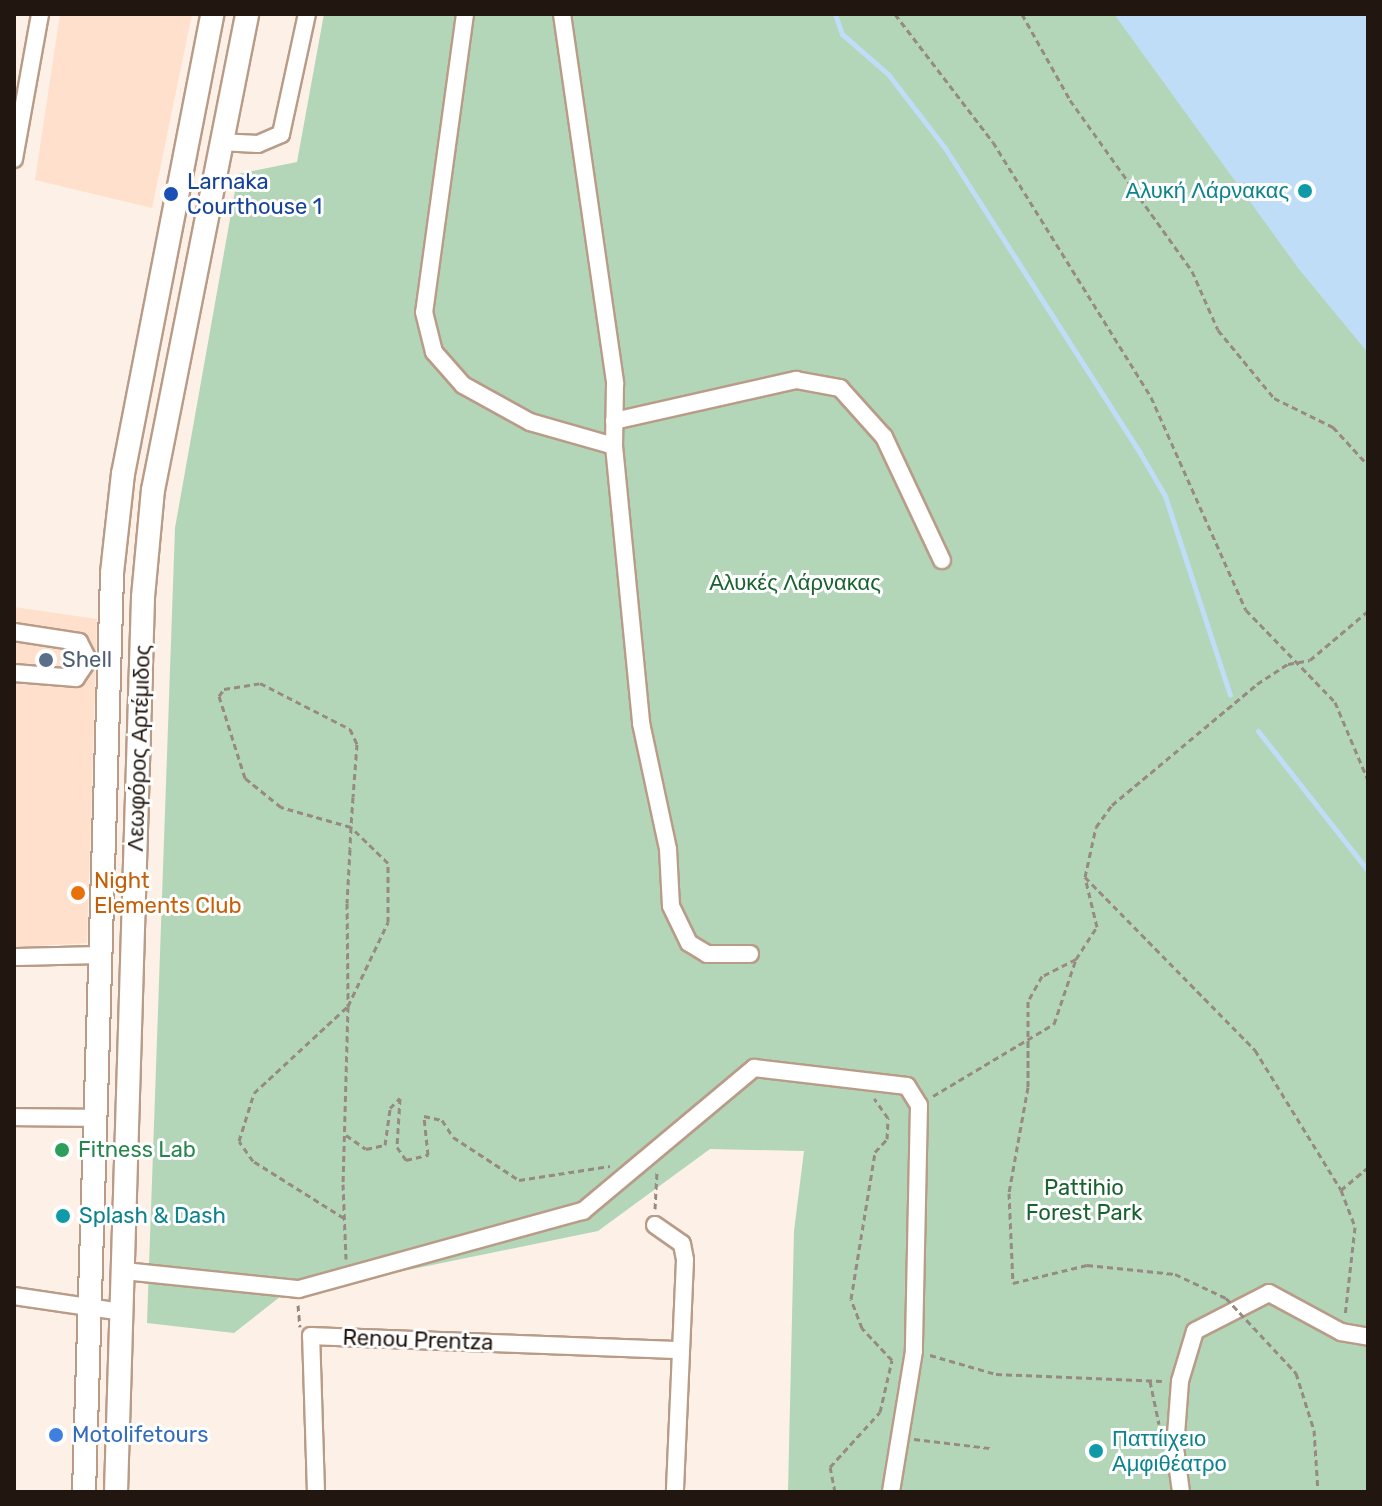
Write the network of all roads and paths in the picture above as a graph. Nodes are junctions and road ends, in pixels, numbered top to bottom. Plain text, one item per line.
1 (40, 14) edge
2 (212, 14) edge
3 (247, 14) edge
4 (307, 14) edge
5 (465, 14) edge
6 (562, 14) edge
7 (895, 14) edge
8 (1022, 14) edge
9 (190, 136) junction
10 (219, 142) junction
11 (14, 159) edge
12 (614, 421) junction
13 (614, 446) junction
14 (1368, 465) edge
15 (942, 560) dead end
16 (1368, 611) edge
17 (14, 632) edge
18 (1297, 662) junction
19 (14, 673) edge
20 (1368, 780) edge
21 (351, 827) junction
22 (1085, 877) junction
23 (750, 954) dead end
24 (102, 955) junction
25 (14, 957) edge
26 (1076, 959) junction
27 (348, 1006) junction
28 (1028, 1041) junction
29 (879, 1083) junction
30 (919, 1105) junction
31 (14, 1117) edge
32 (98, 1118) junction
33 (345, 1135) junction
34 (657, 1149) junction
35 (642, 1162) junction
36 (1368, 1167) edge
37 (1341, 1190) junction
38 (344, 1218) junction
39 (655, 1225) joint
40 (124, 1271) junction
41 (346, 1271) junction
42 (299, 1289) junction
43 (14, 1296) edge
44 (91, 1302) junction
45 (123, 1312) junction
46 (1341, 1332) junction
47 (311, 1336) junction
48 (1368, 1337) edge
49 (681, 1350) junction
50 (914, 1351) junction
51 (1150, 1381) junction
52 (1180, 1381) junction
53 (897, 1436) junction
54 (990, 1448) dead end
55 (1175, 1448) junction
56 (84, 1492) edge
57 (116, 1492) edge
58 (316, 1492) edge
59 (675, 1492) edge
60 (835, 1492) edge
61 (891, 1492) edge
62 (1181, 1492) edge
63 (1318, 1492) edge

1 - 11 street
2 - 9 main road, Λεωφόρος Αρτέμιδος
3 - 10 main road, Λεωφόρος Αρτέμιδος
4 - 10 street
5 - 13 street
6 - 12 street
7 - 18 path
8 - 14 path
9 - 10 main road
9 - 24 main road, Λεωφόρος Αρτέμιδος
10 - 40 main road, Λεωφόρος Αρτέμιδος
12 - 13 street
12 - 15 street
13 - 23 street
16 - 18 path
17 - 19 street
18 - 20 path
18 - 22 path
21 - 21 path
21 - 27 path
21 - 27 path
22 - 26 path
22 - 37 path
24 - 25 street
24 - 32 main road, Λεωφόρος Αρτέμιδος
26 - 28 path
26 - 28 path
27 - 33 path
27 - 38 path
28 - 30 path
28 - 63 path, bridge
29 - 30 street
29 - 34 street
29 - 60 path
30 - 50 street
31 - 32 street
32 - 44 main road, Λεωφόρος Αρτέμιδος
33 - 35 path
33 - 38 path
34 - 35 street
34 - 39 path
35 - 41 street
36 - 37 path
37 - 46 path
38 - 41 path
39 - 49 street
40 - 42 street
40 - 45 main road, Λεωφόρος Αρτέμιδος
41 - 42 street
42 - 47 path
43 - 44 street
44 - 45 street
44 - 56 main road, Λεωφόρος Αρτέμιδος
45 - 57 main road, Λεωφόρος Αρτέμιδος
46 - 48 street
46 - 52 street
47 - 49 street, Renou Prentza
47 - 58 street, Renou Prentza
49 - 59 street
50 - 51 path
50 - 53 street
51 - 52 path
51 - 55 path
52 - 55 street
53 - 54 path
53 - 61 street
55 - 62 street

